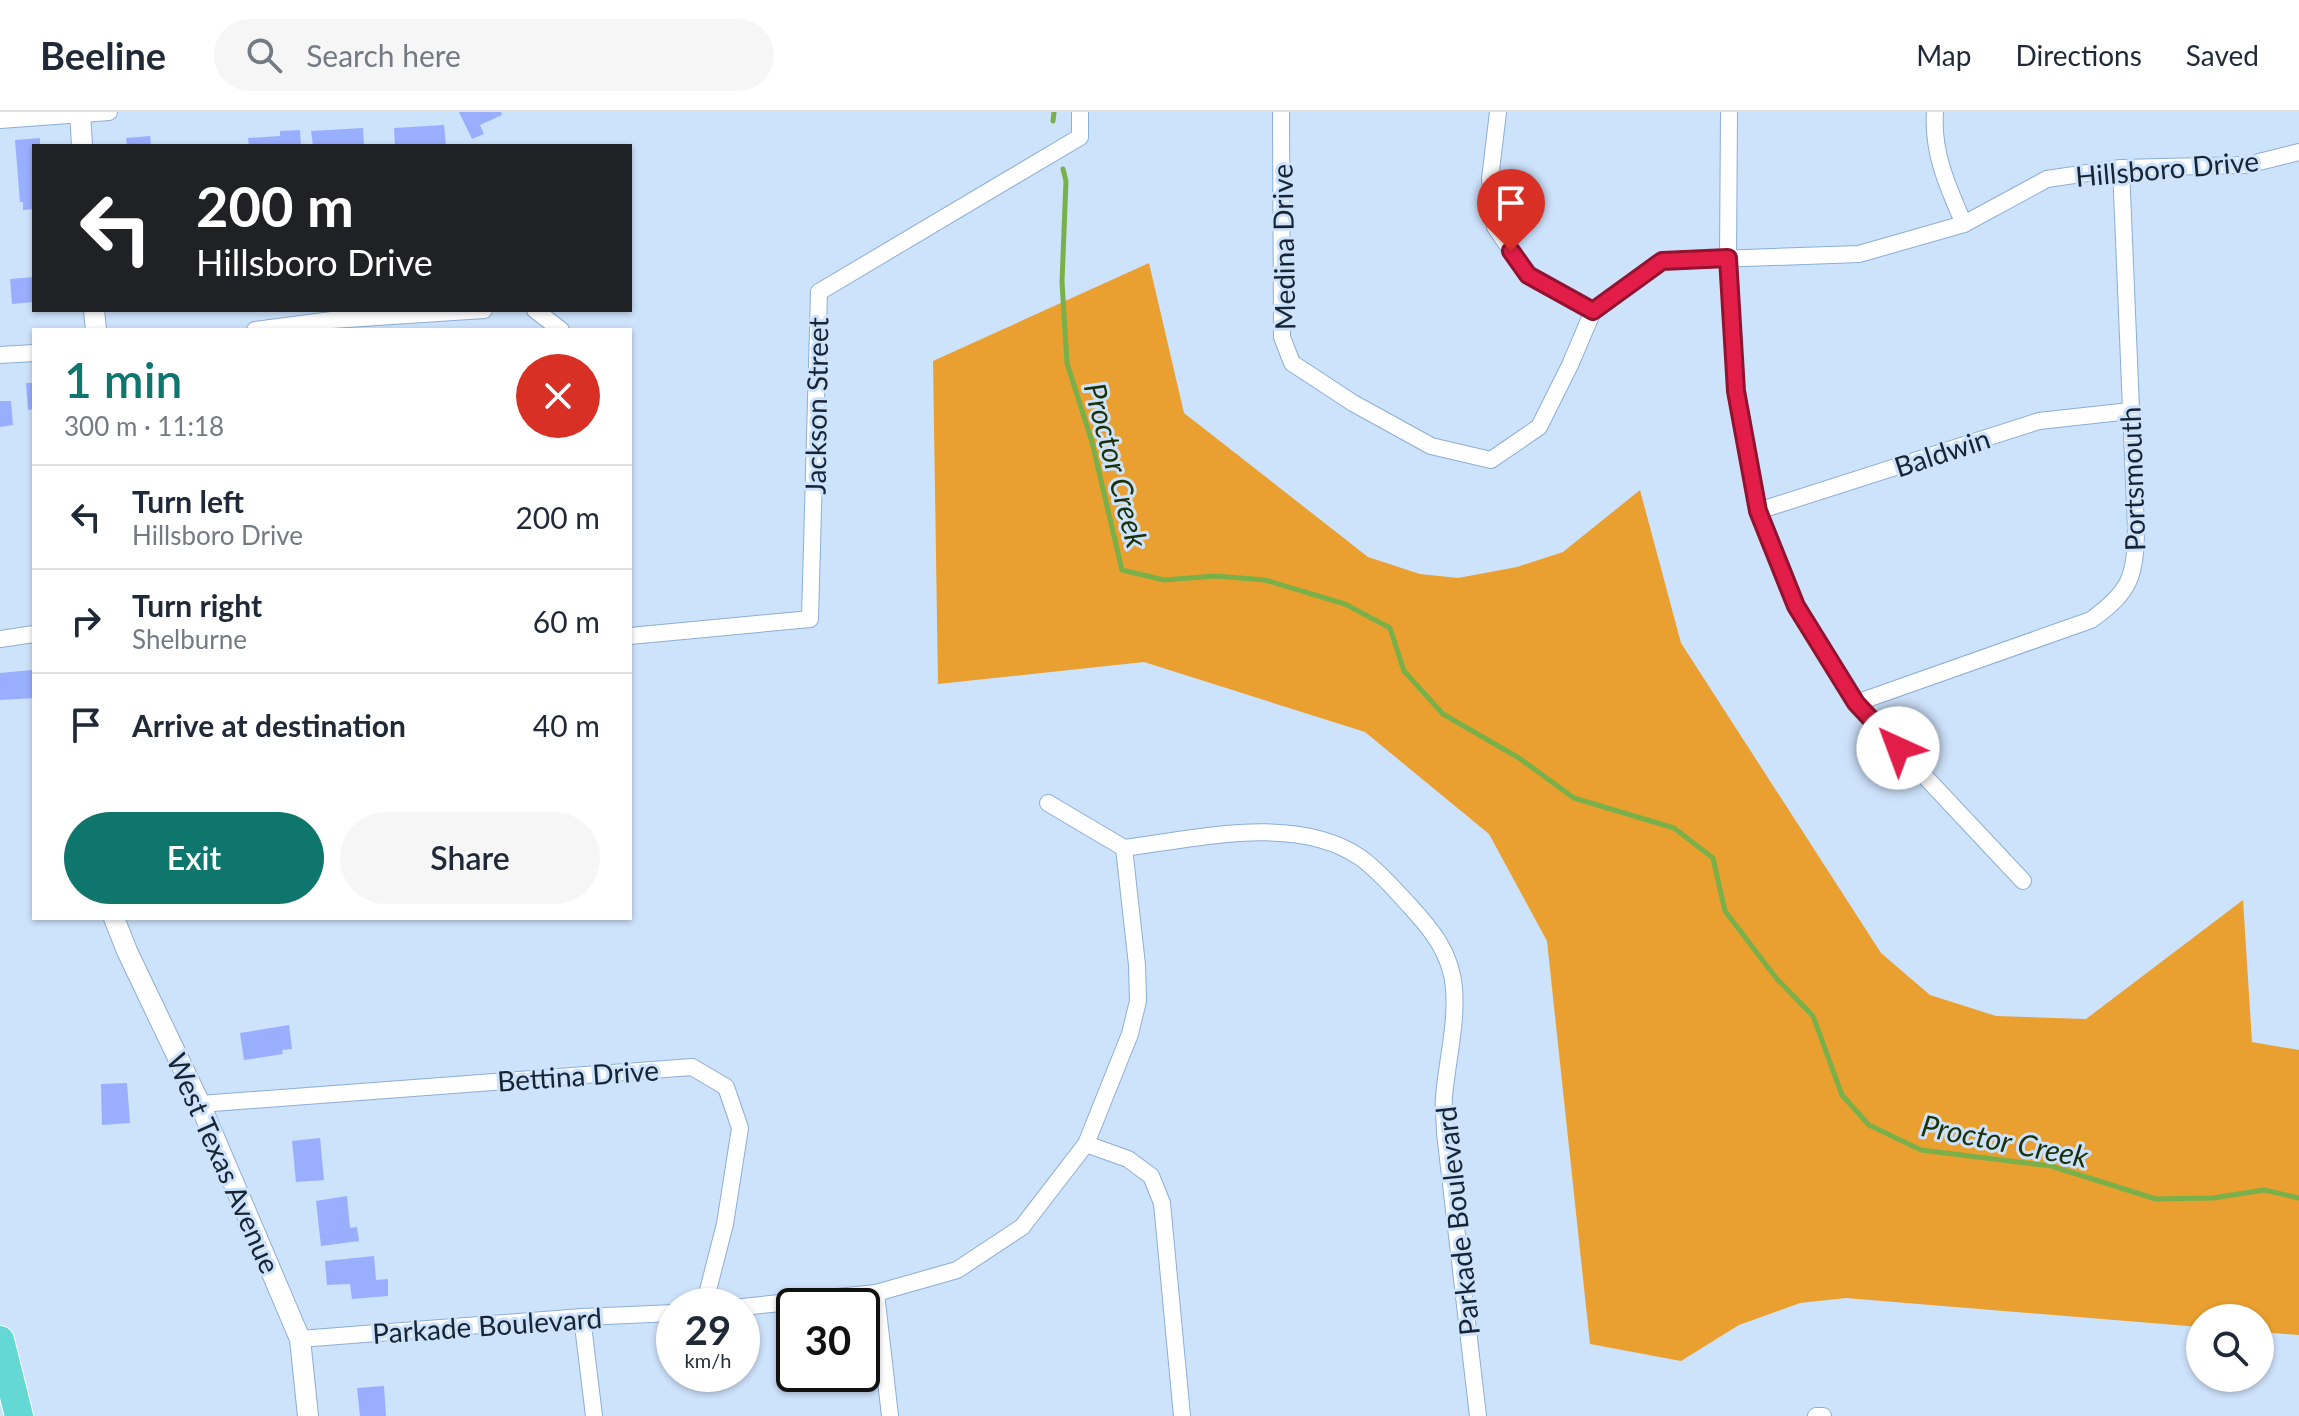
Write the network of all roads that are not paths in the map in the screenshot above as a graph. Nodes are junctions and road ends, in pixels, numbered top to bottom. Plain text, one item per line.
1 (109, 112) edge
2 (1080, 112) edge
3 (1281, 112) edge
4 (1498, 112) edge
5 (1729, 112) edge
6 (1935, 112) edge
7 (80, 113) edge
8 (0, 120) edge
9 (82, 144) edge
10 (2299, 152) edge
11 (2121, 168) junction
12 (1964, 224) junction
13 (1728, 258) junction
14 (1593, 311) junction
15 (464, 312) edge
16 (538, 312) edge
17 (332, 325) edge
18 (286, 328) edge
19 (558, 328) edge
20 (32, 353) edge
21 (0, 355) edge
22 (2130, 411) junction
23 (1758, 511) junction
24 (32, 634) edge
25 (632, 636) edge
26 (0, 639) edge
27 (1856, 703) junction
28 (1048, 803) dead end
29 (1124, 848) junction
30 (2023, 881) dead end
31 (115, 920) edge
32 (200, 1104) junction
33 (1086, 1144) junction
34 (709, 1288) edge
35 (880, 1292) edge
36 (656, 1314) edge
37 (582, 1317) junction
38 (880, 1328) edge
39 (300, 1339) junction
40 (0, 1340) edge
41 (19, 1416) edge
42 (308, 1416) edge
43 (594, 1416) edge
44 (890, 1416) edge
45 (1182, 1416) edge
46 (1478, 1416) edge
47 (1816, 1416) edge
48 (1823, 1416) edge

1 - 7 street
2 - 25 street, Jackson Street
3 - 14 street, Medina Drive
4 - 14 street
5 - 13 street
6 - 12 street
7 - 8 street
7 - 9 street
10 - 11 street, Hillsboro Drive
11 - 12 street, Hillsboro Drive
11 - 22 street, Portsmouth
12 - 13 street, Hillsboro Drive
13 - 14 street, Hillsboro Drive
13 - 23 street
15 - 17 street
16 - 19 street
17 - 18 street
20 - 21 street
22 - 23 street, Baldwin
22 - 27 street, Portsmouth
23 - 27 street
24 - 26 street
27 - 30 street
28 - 29 street
29 - 33 street
29 - 46 street, Parkade Boulevard
31 - 32 street, West Texas Avenue
32 - 34 street, Bettina Drive
32 - 39 street, West Texas Avenue
33 - 35 street
33 - 45 street
36 - 37 street, Parkade Boulevard
37 - 39 street, Parkade Boulevard
37 - 43 street
38 - 44 street
39 - 42 street, West Texas Avenue
40 - 41 highway
47 - 48 street

